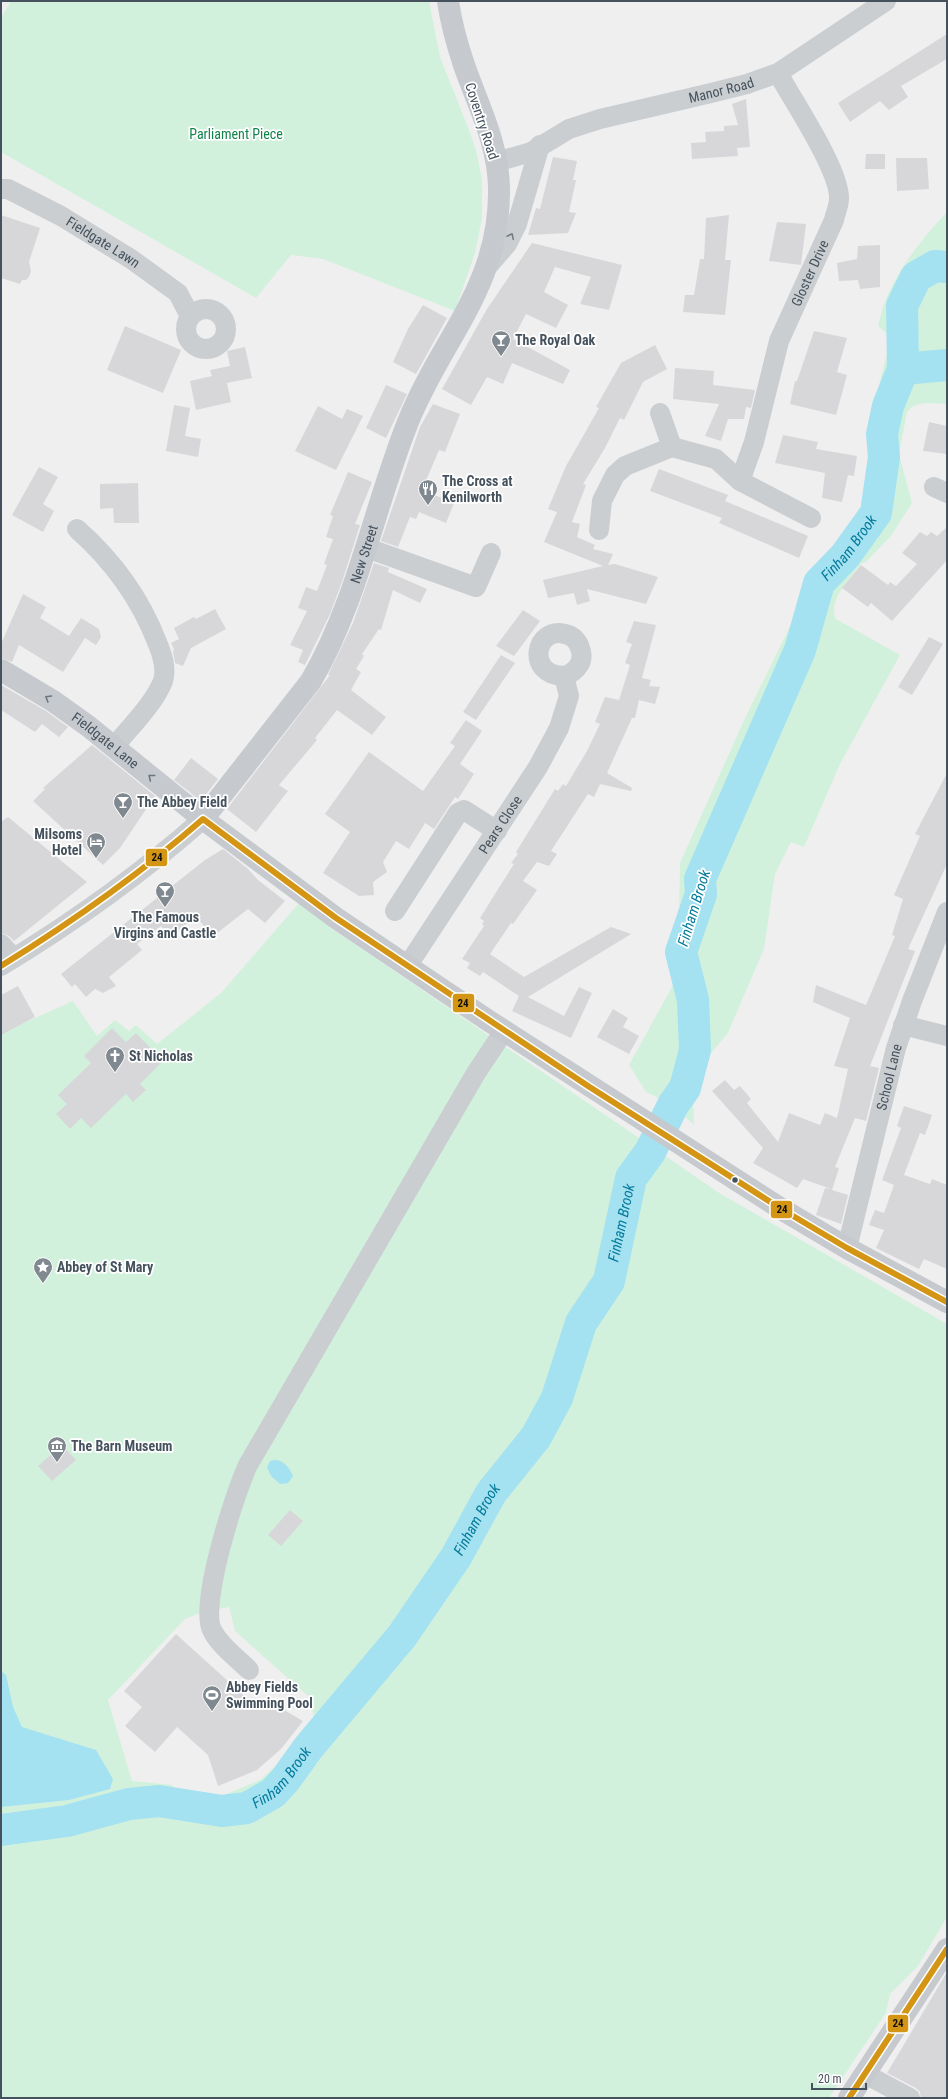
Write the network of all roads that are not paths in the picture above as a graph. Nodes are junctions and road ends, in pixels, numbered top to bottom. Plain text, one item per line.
1 (448, 1) edge
2 (886, 1) edge
3 (778, 73) junction
4 (540, 145) junction
5 (496, 162) junction
6 (1, 189) edge
7 (488, 266) junction
8 (190, 316) dead end
9 (660, 413) dead end
10 (672, 448) junction
11 (740, 481) junction
12 (811, 518) dead end
13 (77, 529) dead end
14 (599, 530) dead end
15 (366, 548) junction
16 (491, 553) dead end
17 (1, 670) edge
18 (564, 676) dead end
19 (114, 747) junction
20 (203, 819) junction
21 (497, 831) junction
22 (395, 912) dead end
23 (947, 912) edge
24 (5, 956) edge
25 (408, 965) junction
26 (903, 1025) junction
27 (947, 1036) edge
28 (498, 1040) dead end
29 (847, 1248) junction
30 (947, 1302) edge
31 (249, 1670) dead end
32 (947, 1949) edge
33 (865, 2074) junction
34 (849, 2098) edge
35 (910, 2098) edge

1 - 5 main road, Coventry Road
2 - 3 street, Manor Road
3 - 4 street, Manor Road
3 - 11 street, Gloster Drive
4 - 5 street, Manor Road
7 -> 4 street
5 - 7 main road, Coventry Road
6 - 8 street, Fieldgate Lawn
7 - 15 main road, New Street
9 - 10 street
10 - 11 street
10 - 14 street
11 - 12 street
13 - 19 street
15 - 16 street
15 - 20 main road, New Street
19 -> 17 main road, Fieldgate Lane
18 - 21 street, Pears Close
20 -> 19 main road, Fieldgate Lane
20 - 24 street
20 - 25 main road, Fieldgate Lane
21 - 22 street
21 - 25 street, Pears Close
23 - 26 street, School Lane
25 - 29 main road, Fieldgate Lane
26 - 27 street
26 - 29 street, School Lane
28 - 31 street
29 - 30 main road, Fieldgate Lane
32 - 33 main road
33 - 34 main road
33 - 35 street

